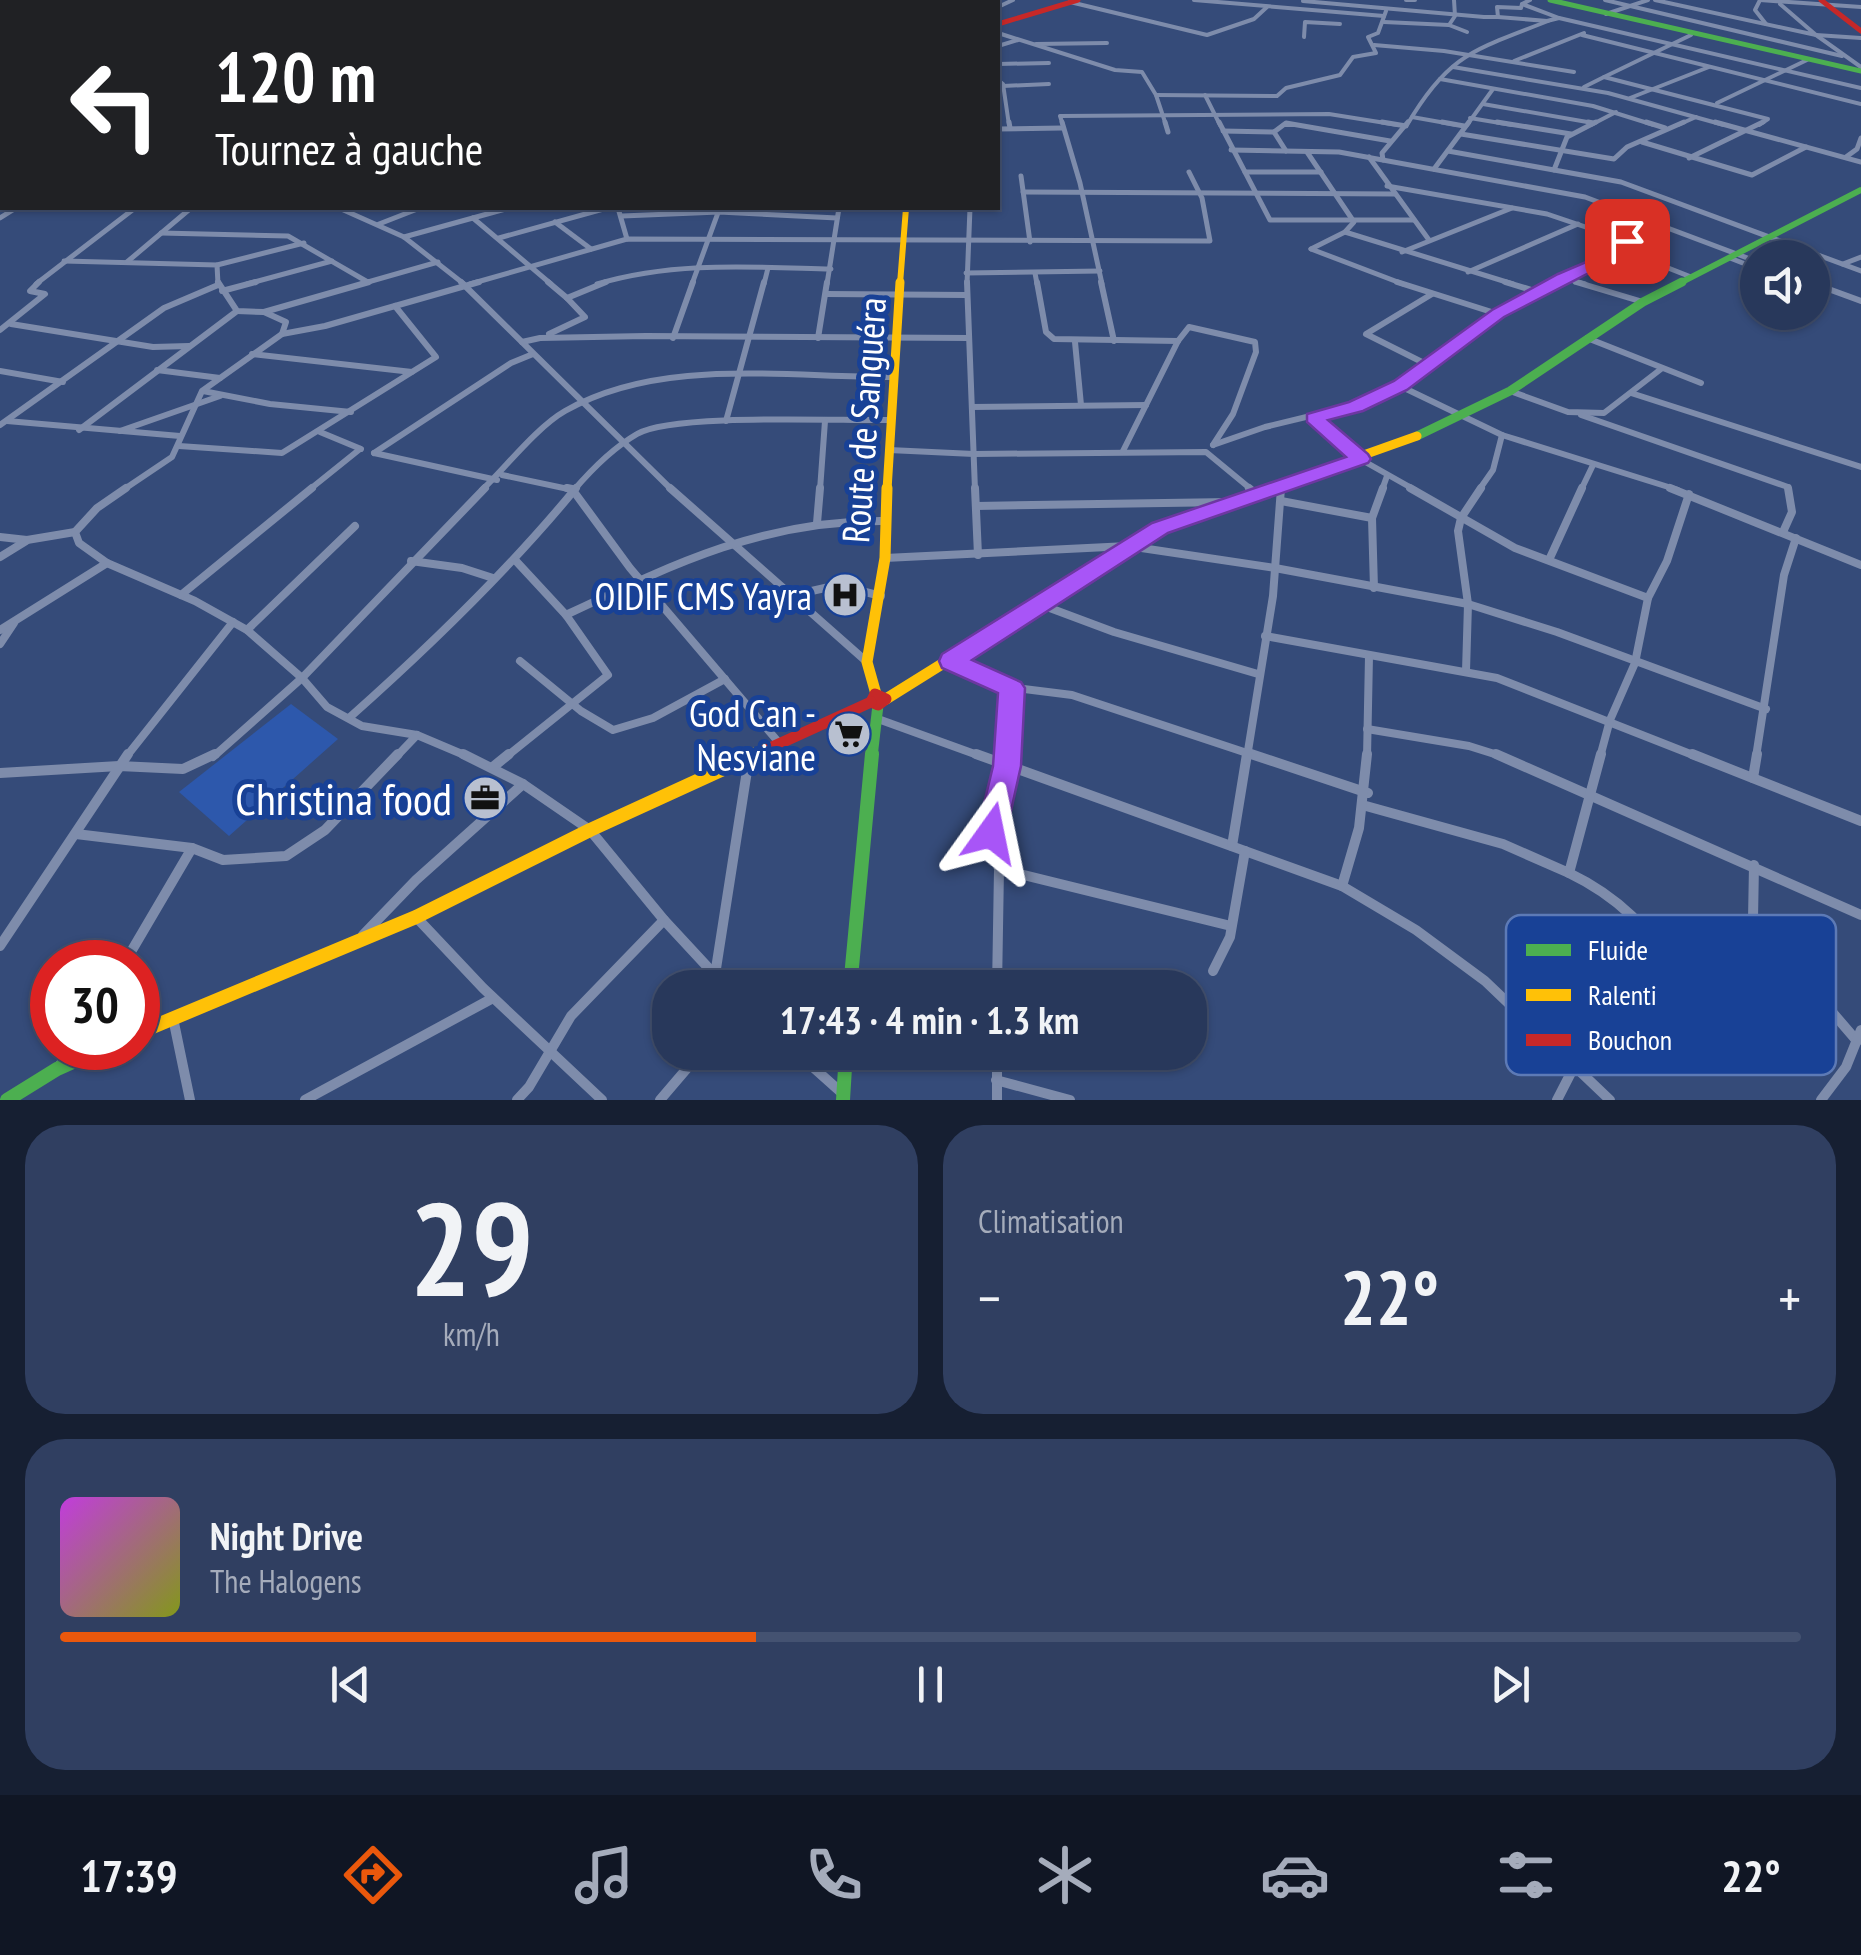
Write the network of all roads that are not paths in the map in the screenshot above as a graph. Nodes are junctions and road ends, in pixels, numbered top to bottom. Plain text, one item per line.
1 (1194, 0) edge
2 (1371, 0) edge
3 (1406, 0) edge
4 (1415, 0) edge
5 (1454, 0) edge
6 (1495, 0) edge
7 (1530, 0) edge
8 (1550, 0) edge
9 (1605, 0) edge
10 (1648, 0) edge
11 (1655, 0) edge
12 (1760, 0) edge
13 (1821, 0) edge
14 (1074, 1) edge
15 (1303, 1) edge
16 (1780, 4) junction
17 (1522, 6) junction
18 (1633, 6) junction
19 (1497, 7) junction
20 (1267, 8) junction
21 (1831, 8) junction
22 (1861, 8) edge
23 (1369, 9) junction
24 (1304, 10) junction
25 (1606, 14) junction
26 (1385, 16) junction
27 (1455, 16) junction
28 (1498, 18) junction
29 (1559, 18) junction
30 (1548, 21) junction
31 (1305, 22) junction
32 (1000, 23) edge
33 (1340, 24) dead end
34 (1766, 24) junction
35 (1449, 25) junction
36 (1601, 26) junction
37 (1467, 32) dead end
38 (1861, 32) edge
39 (1000, 34) edge
40 (1582, 34) junction
41 (1691, 35) junction
42 (1816, 35) junction
43 (1304, 36) dead end
44 (1018, 40) junction
45 (1107, 43) dead end
46 (1672, 43) junction
47 (1032, 44) junction
48 (1000, 45) edge
49 (1374, 45) junction
50 (1657, 53) junction
51 (1463, 55) junction
52 (1842, 56) junction
53 (1824, 58) junction
54 (1807, 60) junction
55 (1049, 63) dead end
56 (1510, 63) junction
57 (1000, 64) edge
58 (1709, 67) junction
59 (1453, 68) junction
60 (1861, 69) edge
61 (1785, 71) junction
62 (1574, 72) dead end
63 (1604, 77) junction
64 (1440, 79) junction
65 (1764, 81) junction
66 (1000, 82) edge
67 (1049, 84) dead end
68 (1003, 86) junction
69 (1582, 88) junction
70 (1654, 88) junction
71 (1861, 88) edge
72 (1493, 89) junction
73 (1156, 95) junction
74 (1206, 96) junction
75 (1630, 98) junction
76 (1483, 104) junction
77 (1715, 104) junction
78 (1861, 104) edge
79 (1616, 112) junction
80 (1165, 115) junction
81 (1215, 115) junction
82 (1412, 116) junction
83 (1696, 117) junction
84 (1470, 118) junction
85 (1593, 123) junction
86 (1406, 126) junction
87 (1464, 126) junction
88 (1000, 128) edge
89 (1010, 128) junction
90 (1062, 128) junction
91 (1665, 128) junction
92 (1224, 131) junction
93 (1750, 131) junction
94 (1168, 132) dead end
95 (1274, 132) junction
96 (1461, 134) junction
97 (1571, 134) junction
98 (1861, 138) edge
99 (1390, 141) junction
100 (1642, 142) junction
101 (1806, 146) junction
102 (1231, 150) junction
103 (1448, 150) junction
104 (1286, 151) junction
105 (1561, 151) junction
106 (1307, 152) junction
107 (1369, 158) junction
108 (1689, 158) junction
109 (1846, 158) junction
110 (1383, 160) junction
111 (1861, 162) edge
112 (1434, 169) junction
113 (1554, 170) junction
114 (1189, 172) dead end
115 (1245, 172) junction
116 (1320, 172) junction
117 (1020, 176) dead end
118 (1591, 176) junction
119 (1388, 186) junction
120 (1861, 190) edge
121 (1552, 191) junction
122 (1023, 192) junction
123 (1082, 192) junction
124 (1200, 194) junction
125 (1395, 194) junction
126 (1335, 195) junction
127 (1256, 196) junction
128 (1585, 196) junction
129 (1512, 208) junction
130 (132, 210) edge
131 (189, 210) edge
132 (344, 210) edge
133 (415, 210) edge
134 (502, 210) edge
135 (600, 210) edge
136 (619, 210) edge
137 (668, 210) edge
138 (720, 210) edge
139 (839, 210) edge
140 (906, 210) edge
141 (970, 210) edge
142 (1546, 214) junction
143 (622, 216) junction
144 (474, 218) junction
145 (837, 218) junction
146 (1414, 220) junction
147 (555, 222) junction
148 (1354, 222) junction
149 (1579, 223) junction
150 (379, 224) junction
151 (1345, 232) junction
152 (161, 233) junction
153 (404, 237) junction
154 (499, 238) junction
155 (1767, 238) junction
156 (627, 239) junction
157 (709, 239) junction
158 (902, 240) junction
159 (1429, 240) junction
160 (836, 241) junction
161 (1030, 242) junction
162 (1092, 242) junction
163 (304, 243) junction
164 (969, 243) junction
165 (590, 249) junction
166 (1625, 251) junction
167 (1402, 252) junction
168 (1734, 256) junction
169 (1861, 256) edge
170 (1740, 258) edge
171 (64, 261) junction
172 (332, 261) junction
173 (127, 262) junction
174 (438, 262) junction
175 (1842, 264) junction
176 (217, 265) junction
177 (702, 266) junction
178 (531, 267) junction
179 (768, 268) junction
180 (831, 269) junction
181 (1861, 271) edge
182 (1100, 272) junction
183 (1468, 272) junction
184 (966, 273) junction
185 (1036, 273) junction
186 (1691, 277) junction
187 (1564, 278) junction
188 (366, 282) junction
189 (466, 285) junction
190 (220, 288) junction
191 (1830, 290) edge
192 (1538, 292) junction
193 (826, 294) junction
194 (902, 294) junction
195 (1432, 294) junction
196 (968, 295) junction
197 (567, 298) junction
198 (1861, 301) edge
199 (1644, 302) junction
200 (395, 306) junction
201 (237, 311) junction
202 (264, 312) junction
203 (1498, 314) junction
204 (11, 324) junction
205 (0, 330) edge
206 (282, 334) junction
207 (897, 337) junction
208 (540, 338) junction
209 (674, 338) junction
210 (747, 338) junction
211 (818, 338) junction
212 (969, 338) junction
213 (1586, 338) junction
214 (1114, 341) junction
215 (1178, 341) junction
216 (522, 342) junction
217 (1075, 342) junction
218 (121, 343) junction
219 (190, 346) junction
220 (252, 354) junction
221 (534, 354) junction
222 (1426, 364) junction
223 (1662, 369) junction
224 (158, 370) junction
225 (0, 371) edge
226 (413, 372) junction
227 (220, 378) junction
228 (736, 378) junction
229 (895, 378) junction
230 (63, 382) junction
231 (1702, 383) dead end
232 (1400, 386) junction
233 (1510, 390) junction
234 (202, 391) junction
235 (1631, 393) junction
236 (220, 396) junction
237 (583, 402) junction
238 (1081, 405) junction
239 (1146, 405) junction
240 (194, 407) junction
241 (972, 407) junction
242 (352, 412) junction
243 (1581, 415) junction
244 (1462, 416) junction
245 (1314, 418) junction
246 (890, 420) junction
247 (726, 421) junction
248 (825, 421) junction
249 (4, 423) edge
250 (80, 430) junction
251 (320, 432) junction
252 (114, 433) junction
253 (1502, 435) junction
254 (180, 436) junction
255 (624, 442) junction
256 (178, 446) junction
257 (360, 449) junction
258 (1210, 449) junction
259 (889, 450) junction
260 (1124, 451) junction
261 (374, 453) junction
262 (974, 454) junction
263 (1360, 459) junction
264 (1593, 465) junction
265 (1861, 467) edge
266 (1387, 476) junction
267 (500, 477) junction
268 (1281, 484) junction
269 (572, 489) junction
270 (1255, 493) junction
271 (1688, 494) junction
272 (1281, 501) junction
273 (1230, 502) junction
274 (976, 506) junction
275 (1372, 518) junction
276 (1461, 518) junction
277 (884, 521) junction
278 (817, 522) junction
279 (355, 526) dead end
280 (75, 532) junction
281 (1784, 532) junction
282 (0, 538) edge
283 (1796, 538) junction
284 (27, 540) junction
285 (727, 543) junction
286 (1128, 546) junction
287 (978, 556) junction
288 (0, 557) edge
289 (885, 558) junction
290 (1550, 560) junction
291 (516, 561) junction
292 (411, 562) junction
293 (107, 563) junction
294 (1861, 565) edge
295 (1275, 568) junction
296 (493, 578) junction
297 (639, 578) junction
298 (1374, 588) junction
299 (181, 595) junction
300 (794, 595) junction
301 (881, 596) junction
302 (1648, 598) junction
303 (1038, 604) junction
304 (1468, 604) junction
305 (566, 615) junction
306 (16, 620) junction
307 (234, 622) junction
308 (0, 630) edge
309 (248, 630) junction
310 (1265, 636) junction
311 (0, 644) edge
312 (1368, 656) junction
313 (520, 661) dead end
314 (951, 661) junction
315 (867, 662) junction
316 (1635, 663) junction
317 (1466, 671) junction
318 (1258, 674) junction
319 (302, 678) junction
320 (726, 679) junction
321 (1012, 688) junction
322 (878, 700) junction
323 (574, 702) junction
324 (1766, 709) junction
325 (348, 718) junction
326 (878, 720) junction
327 (1610, 720) junction
328 (1366, 729) junction
329 (418, 735) junction
330 (780, 744) junction
331 (1246, 753) junction
332 (749, 758) junction
333 (118, 766) junction
334 (1007, 766) junction
335 (492, 767) junction
336 (0, 774) edge
337 (1754, 778) junction
338 (524, 784) junction
339 (1368, 793) junction
340 (1588, 793) junction
341 (1366, 806) junction
342 (1861, 820) edge
343 (590, 830) junction
344 (76, 834) junction
345 (1232, 846) junction
346 (192, 848) junction
347 (1245, 850) junction
348 (1754, 866) junction
349 (999, 869) junction
350 (1569, 873) junction
351 (1342, 886) junction
352 (1636, 915) edge
353 (1753, 915) edge
354 (1861, 915) edge
355 (416, 917) junction
356 (664, 920) junction
357 (1232, 926) junction
358 (138, 940) edge
359 (356, 943) junction
360 (0, 946) edge
361 (710, 970) edge
362 (716, 970) edge
363 (851, 970) edge
364 (997, 970) edge
365 (1213, 971) dead end
366 (494, 998) junction
367 (1506, 1002) edge
368 (1836, 1010) edge
369 (173, 1018) junction
370 (160, 1024) edge
371 (1859, 1035) edge
372 (546, 1053) junction
373 (55, 1070) edge
374 (686, 1070) edge
375 (815, 1070) edge
376 (845, 1070) edge
377 (996, 1070) edge
378 (1570, 1075) edge
379 (1587, 1075) edge
380 (996, 1080) junction
381 (843, 1097) edge
382 (7, 1100) edge
383 (190, 1100) edge
384 (304, 1100) edge
385 (517, 1100) edge
386 (602, 1100) edge
387 (660, 1100) edge
388 (997, 1100) edge
389 (1070, 1100) edge
390 (1557, 1100) edge
391 (1610, 1100) edge
392 (1821, 1100) edge

1 - 20 street
2 - 23 street
3 - 4 street
5 - 27 street
6 - 19 street
7 - 17 street
8 - 25 street
9 - 18 street
10 - 18 street
11 - 34 street
12 - 16 street
12 - 34 street
13 - 21 street
14 - 20 street
14 - 32 street
15 - 23 street
16 - 21 street
16 - 42 street
17 - 19 street
17 - 29 street
18 - 25 street
18 - 53 street
19 - 28 street
20 - 24 street
21 - 22 street
21 - 38 street
23 - 26 street
24 - 26 street
24 - 31 street
25 - 41 street
26 - 27 street
26 - 35 street
26 - 49 street
27 - 28 street
27 - 35 street
28 - 30 street
29 - 30 street
29 - 36 street
30 - 51 street
31 - 33 street
31 - 43 street
34 - 42 street
35 - 37 street
36 - 40 street
36 - 46 street
38 - 42 street
39 - 44 street
40 - 50 street
40 - 56 street
41 - 46 street
41 - 54 street
42 - 52 street
44 - 47 street
44 - 48 street
45 - 47 street
46 - 50 street
46 - 61 street
47 - 73 street
49 - 51 street
49 - 74 street
50 - 58 street
50 - 63 street
51 - 56 street
51 - 59 street
52 - 53 street
52 - 60 street
53 - 54 street
53 - 60 street
54 - 61 street
55 - 57 street
56 - 62 street
58 - 65 street
58 - 70 street
59 - 64 street
59 - 69 street
61 - 65 street
61 - 71 street
63 - 69 street
63 - 70 street
64 - 72 street
64 - 82 street
65 - 77 street
65 - 78 street
66 - 68 street
67 - 68 street
68 - 89 street
69 - 75 street
70 - 75 street
70 - 77 street
72 - 76 street
72 - 79 street
73 - 74 street
73 - 80 street
74 - 81 street
75 - 83 street
76 - 84 street
76 - 85 street
77 - 93 street
79 - 85 street
79 - 91 street
80 - 81 street
80 - 90 street
80 - 94 street
81 - 86 street
81 - 92 street
82 - 86 street
82 - 87 street
83 - 91 street
83 - 93 street
84 - 87 street
84 - 97 street
85 - 97 street
86 - 99 street
87 - 96 street
88 - 89 street
89 - 90 street
90 - 123 street
91 - 100 street
92 - 95 street
92 - 102 street
93 - 101 street
93 - 108 street
95 - 99 street
95 - 104 street
96 - 103 street
96 - 105 street
97 - 105 street
98 - 109 street
99 - 110 street
100 - 105 street
100 - 108 street
101 - 108 street
101 - 109 street
102 - 104 street
102 - 115 street
103 - 112 street
103 - 113 street
104 - 106 street
105 - 113 street
106 - 107 street
106 - 116 street
107 - 110 street
107 - 119 street
109 - 111 street
110 - 112 street
112 - 121 street
113 - 118 street
114 - 124 street
115 - 116 street
115 - 127 street
116 - 126 street
117 - 122 street
118 - 128 street
118 - 155 street
119 - 125 street
119 - 129 street
120 - 155 street
121 - 128 street
121 - 142 street
122 - 123 street
122 - 161 street
123 - 124 street
123 - 162 street
124 - 127 street
124 - 162 street
125 - 126 street
125 - 146 street
126 - 127 street
126 - 148 street
127 - 148 street
128 - 168 street
129 - 142 street
129 - 159 street
130 - 171 street
131 - 152 street
132 - 150 street
133 - 150 street
134 - 144 street
135 - 147 street
136 - 143 street
137 - 138 street
137 - 143 street
138 - 145 street
138 - 157 street
139 - 145 street
140 - 158 street, Route de Sanguéra
141 - 164 street
142 - 149 street
143 - 156 street
144 - 153 street
144 - 154 street
145 - 160 street
146 - 148 street
146 - 159 street
147 - 154 street
147 - 165 street
148 - 151 street
149 - 166 street
149 - 183 street
150 - 153 street
151 - 167 street
151 - 195 street
152 - 163 street
152 - 173 street
153 - 174 street
154 - 178 street
155 - 168 street
155 - 175 street
156 - 157 street
156 - 165 street
157 - 160 street
157 - 177 street
158 - 160 street
158 - 164 street
158 - 194 street, Route de Sanguéra
159 - 167 street
160 - 180 street
161 - 162 street
161 - 164 street
162 - 182 street
163 - 172 street
163 - 176 street
164 - 184 street
165 - 178 street
166 - 186 street
166 - 187 street
167 - 183 street
168 - 170 street
168 - 186 street
169 - 175 street
171 - 173 street
171 - 204 street
172 - 188 street
172 - 190 street
173 - 176 street
174 - 188 street
174 - 189 street
175 - 181 street
176 - 190 street
177 - 179 street
177 - 197 street
177 - 209 street
178 - 189 street
178 - 197 street
179 - 180 street
179 - 210 street
180 - 193 street
182 - 185 street
182 - 214 street
183 - 192 street
184 - 185 street
184 - 196 street
185 - 217 street
186 - 199 street
187 - 192 street
187 - 199 street
188 - 202 street
189 - 200 street
189 - 216 street
190 - 201 street
190 - 218 street
191 - 198 street
192 - 203 street
193 - 194 street
193 - 211 street
194 - 196 street
194 - 207 street, Route de Sanguéra
195 - 203 street
195 - 222 street
196 - 212 street
197 - 208 street
199 - 213 street
200 - 206 street
200 - 226 street
201 - 202 street
201 - 219 street
202 - 206 street
203 - 222 street
204 - 205 street
204 - 218 street
206 - 220 street
207 - 211 street
207 - 212 street
207 - 229 street, Route de Sanguéra
208 - 209 street
208 - 216 street
209 - 210 street
210 - 211 street
210 - 228 street
212 - 241 street
213 - 223 street
213 - 233 street
214 - 215 street
214 - 217 street
215 - 239 street
215 - 258 street
216 - 221 street
217 - 238 street
218 - 219 street
218 - 230 street
219 - 224 street
220 - 226 street
220 - 227 street
221 - 237 street
221 - 261 street
222 - 232 street
223 - 231 street
223 - 235 street
224 - 227 street
224 - 250 street
225 - 230 street
226 - 242 street
227 - 234 street
228 - 229 street
228 - 237 street
228 - 247 street
229 - 246 street, Route de Sanguéra
230 - 249 street
232 - 244 street
232 - 245 street
233 - 243 street
233 - 244 street
234 - 236 street
234 - 240 street
235 - 243 street
235 - 265 street
236 - 240 street
236 - 242 street
237 - 255 street
237 - 267 street
238 - 239 street
238 - 241 street
239 - 260 street
240 - 252 street
240 - 254 street
241 - 262 street
242 - 251 street
243 - 281 street
244 - 253 street
244 - 263 street
245 - 258 street
245 - 263 street
246 - 248 street
246 - 259 street, Route de Sanguéra
247 - 248 street
247 - 255 street
248 - 278 street
249 - 250 street
250 - 252 street
251 - 256 street
251 - 257 street
252 - 254 street
253 - 264 street
253 - 276 street
254 - 256 street
255 - 269 street
255 - 285 street
256 - 280 street
257 - 261 street
257 - 299 street
258 - 260 street
258 - 270 street
259 - 262 street
259 - 277 street, Route de Sanguéra
260 - 262 street
261 - 267 street
262 - 274 street
263 - 266 street
263 - 268 street
264 - 271 street
264 - 290 street
266 - 275 street
266 - 276 street
267 - 269 street
267 - 292 street
268 - 270 street
268 - 272 street
269 - 291 street
269 - 297 street
270 - 273 street
271 - 281 street
271 - 302 street
272 - 275 street
272 - 295 street
273 - 274 street
273 - 286 street
274 - 287 street
275 - 298 street
276 - 290 street
276 - 304 street
277 - 278 street
277 - 289 street, Route de Sanguéra
278 - 285 street
279 - 309 street
280 - 284 street
280 - 293 street
281 - 283 street
282 - 284 street
283 - 294 street
283 - 324 street
284 - 288 street
285 - 297 street
285 - 300 street
286 - 287 street
286 - 295 street
286 - 303 street
287 - 289 street
289 - 301 street, Route de Sanguéra
290 - 302 street
291 - 296 street
291 - 305 street
292 - 296 street
292 - 319 street
293 - 299 street
293 - 306 street
295 - 298 street
295 - 310 street
296 - 325 street
297 - 305 street
297 - 320 street
298 - 304 street
299 - 307 street
300 - 301 street
300 - 315 street
301 - 315 street, Route de Sanguéra
302 - 316 street
303 - 314 street
303 - 318 street
304 - 316 street
304 - 317 street
305 - 323 street
306 - 308 street
306 - 311 street
307 - 309 street
307 - 333 street
309 - 319 street
310 - 312 street
310 - 318 street
312 - 317 street
312 - 328 street
313 - 323 street
314 - 321 street
314 - 322 street
315 - 322 street, Route de Sanguéra
316 - 324 street
316 - 327 street
317 - 327 street
318 - 331 street
319 - 325 street
319 - 333 street
320 - 323 street
320 - 330 street
321 - 331 street
321 - 334 street
322 - 326 street, Route de Sanguéra
322 - 330 street
323 - 335 street
324 - 337 street
325 - 329 street
326 - 334 street
326 - 363 street, Route de Sanguéra
327 - 337 street
327 - 340 street
328 - 339 street
328 - 340 street
329 - 335 street
329 - 346 street
330 - 332 street
331 - 339 street
331 - 345 street
332 - 343 street
332 - 362 street
333 - 336 street
333 - 344 street
334 - 345 street
334 - 349 street
335 - 338 street
337 - 342 street
338 - 343 street
338 - 359 street
339 - 341 street
340 - 348 street
340 - 350 street
341 - 350 street
341 - 351 street
343 - 355 street
343 - 356 street
344 - 346 street
344 - 360 street
345 - 347 street
346 - 358 street
347 - 351 street
347 - 357 street
348 - 353 street
348 - 354 street
349 - 357 street
349 - 364 street
350 - 352 street
351 - 367 street
355 - 359 street
355 - 366 street
356 - 361 street
356 - 372 street
357 - 365 street
359 - 369 street
366 - 372 street
366 - 384 street
368 - 371 street
369 - 370 street
369 - 383 street
371 - 392 street
372 - 385 street
372 - 386 street
373 - 382 street
374 - 387 street
375 - 381 street
376 - 381 street
377 - 380 street
378 - 390 street
379 - 391 street
380 - 388 street
380 - 389 street

